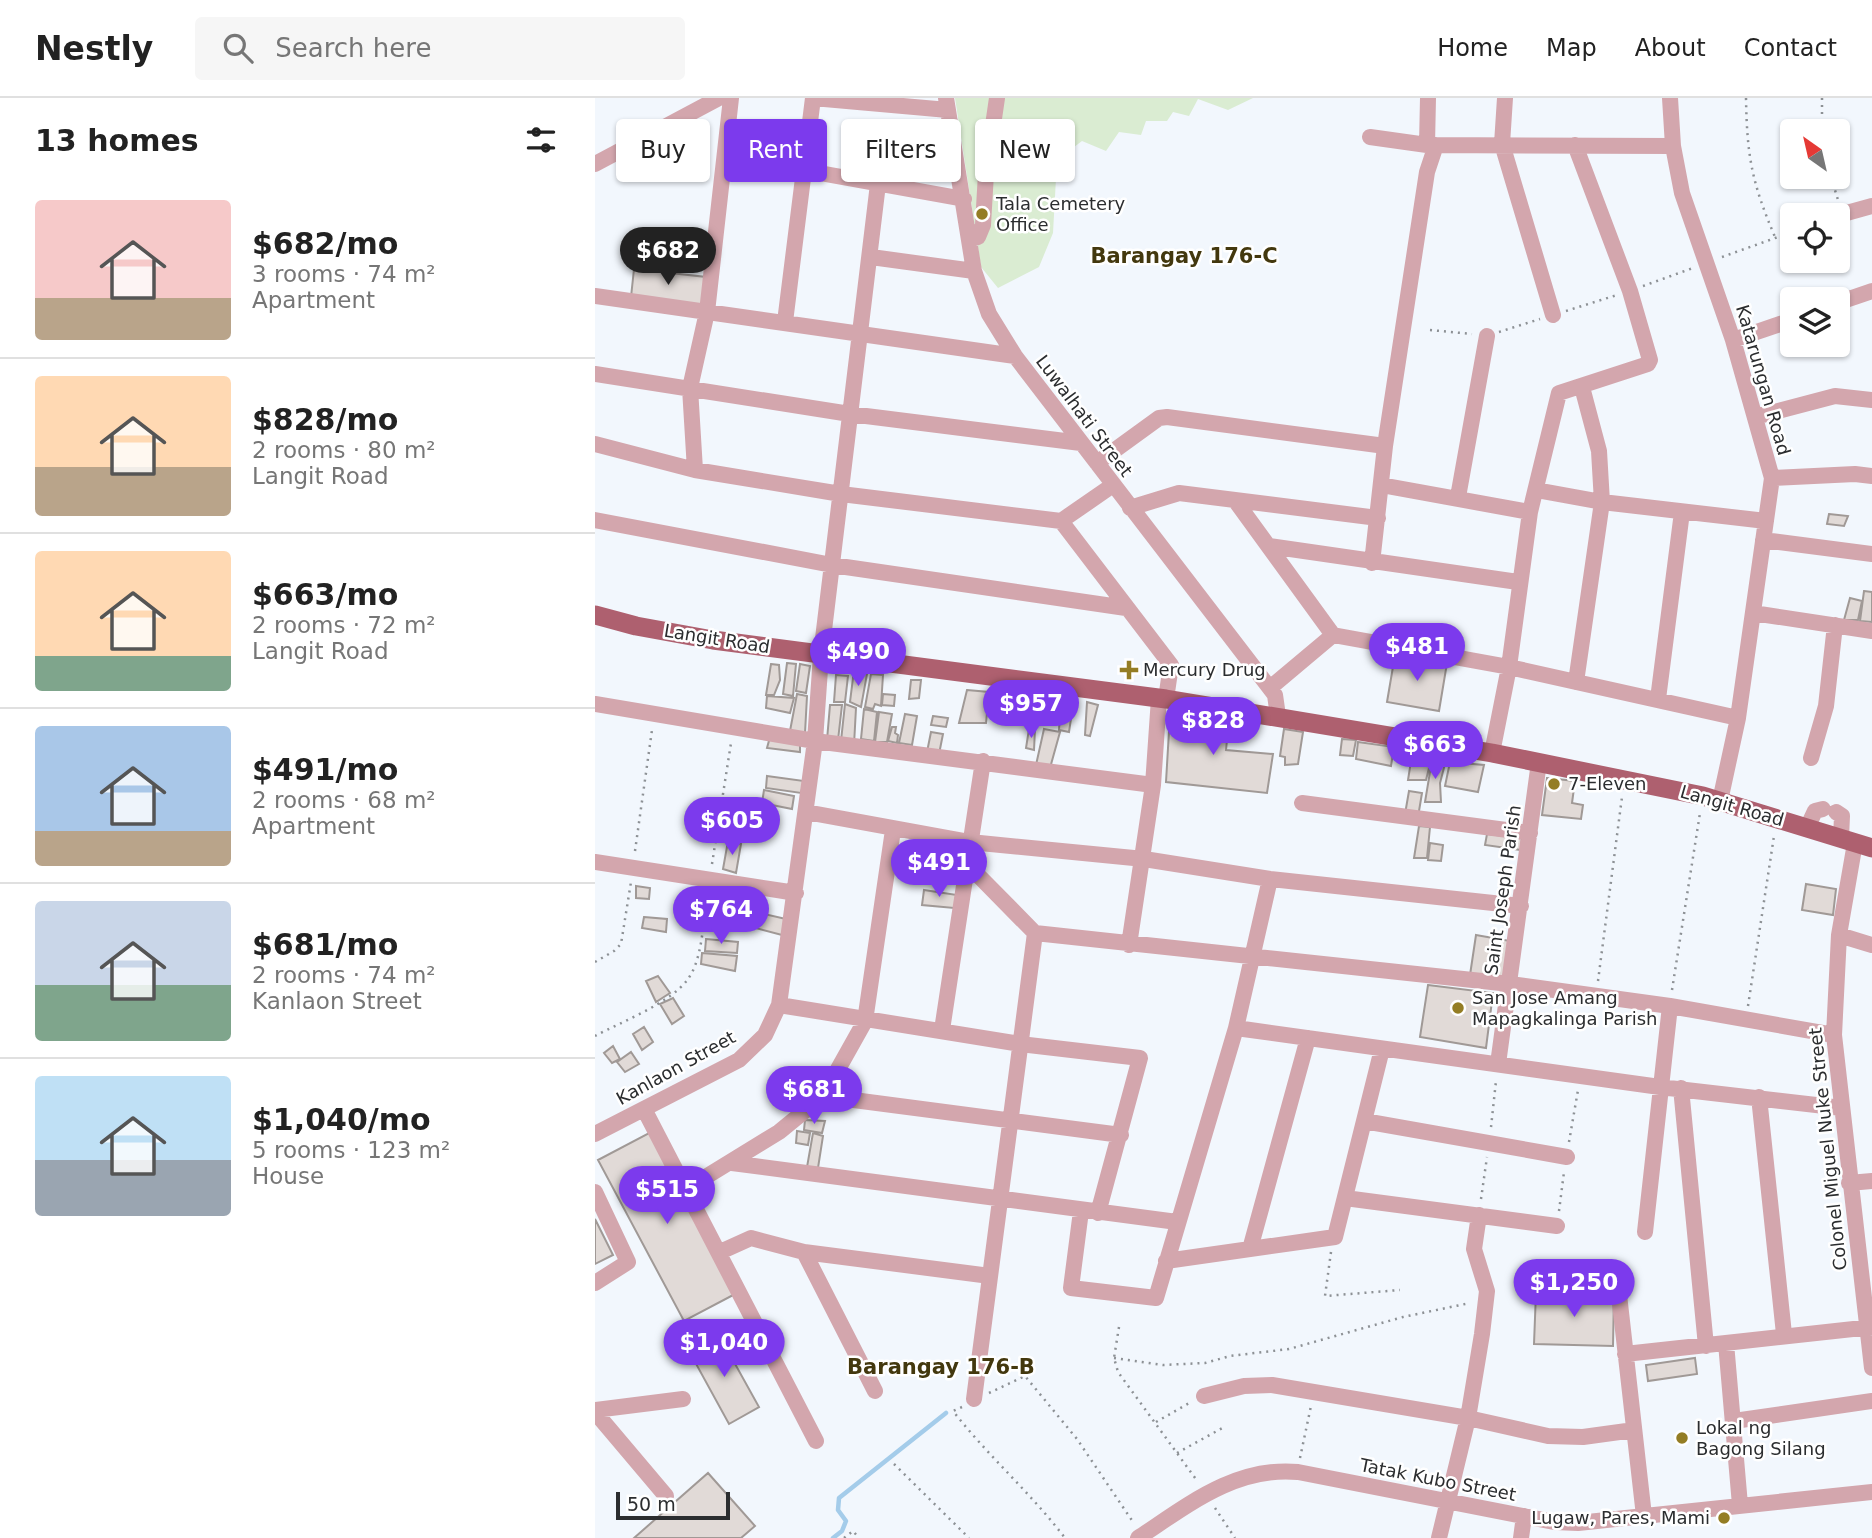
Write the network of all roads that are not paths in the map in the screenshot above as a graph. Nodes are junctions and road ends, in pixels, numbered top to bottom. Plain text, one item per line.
1 (719, 98) edge
2 (731, 98) edge
3 (813, 98) edge
4 (997, 98) edge
5 (1428, 98) edge
6 (1505, 98) edge
7 (1670, 98) edge
8 (947, 104) edge
9 (810, 119) edge
10 (1370, 137) dead end
11 (1432, 145) junction
12 (1502, 145) junction
13 (1575, 145) junction
14 (1673, 146) junction
15 (595, 164) edge
16 (827, 174) edge
17 (802, 182) edge
18 (878, 184) junction
19 (964, 200) junction
20 (1872, 206) edge
21 (1850, 212) edge
22 (969, 240) junction
23 (871, 257) junction
24 (974, 271) junction
25 (1872, 291) edge
26 (595, 296) edge
27 (1850, 299) edge
28 (707, 312) junction
29 (1553, 315) road end
30 (785, 322) junction
31 (1780, 324) edge
32 (862, 332) junction
33 (1487, 336) road end
34 (1733, 340) junction
35 (1015, 356) junction
36 (595, 374) edge
37 (1582, 387) junction
38 (691, 388) junction
39 (1872, 400) edge
40 (850, 414) junction
41 (1755, 417) junction
42 (1081, 443) junction
43 (595, 444) edge
44 (1385, 446) junction
45 (1097, 463) junction
46 (695, 470) junction
47 (1872, 476) edge
48 (1772, 478) junction
49 (1113, 485) junction
50 (1381, 485) junction
51 (1536, 490) junction
52 (841, 494) junction
53 (1458, 497) junction
54 (1602, 502) junction
55 (1237, 503) junction
56 (1131, 508) junction
57 (1530, 512) junction
58 (1682, 512) junction
59 (1378, 518) junction
60 (595, 520) edge
61 (1061, 521) junction
62 (1766, 521) junction
63 (1763, 540) junction
64 (1269, 546) junction
65 (1872, 554) edge
66 (1372, 563) junction
67 (832, 565) junction
68 (1518, 582) junction
69 (1126, 608) junction
70 (1753, 613) junction
71 (595, 615) edge
72 (1835, 625) junction
73 (1872, 631) edge
74 (1333, 635) junction
75 (821, 654) junction
76 (1509, 667) junction
77 (1576, 682) junction
78 (1270, 688) junction
79 (1163, 699) junction
80 (1658, 699) junction
81 (595, 704) edge
82 (1277, 716) junction
83 (1738, 718) junction
84 (815, 741) junction
85 (1492, 753) junction
86 (1811, 758) dead end
87 (983, 761) junction
88 (1539, 762) junction
89 (1153, 785) junction
90 (1711, 799) junction
91 (1302, 803) dead end
92 (806, 813) junction
93 (1807, 828) junction
94 (893, 830) junction
95 (1530, 832) junction
96 (970, 842) junction
97 (1856, 843) edge
98 (1144, 859) junction
99 (595, 862) edge
100 (969, 866) junction
101 (1270, 880) junction
102 (796, 893) junction
103 (1521, 906) junction
104 (1035, 933) junction
105 (1839, 935) junction
106 (1872, 944) edge
107 (1129, 945) junction
108 (1252, 957) junction
109 (1510, 984) junction
110 (779, 1005) junction
111 (1670, 1006) junction
112 (865, 1021) junction
113 (1236, 1028) junction
114 (942, 1030) junction
115 (1834, 1035) junction
116 (1308, 1038) junction
117 (1020, 1044) junction
118 (1382, 1049) junction
119 (1498, 1064) junction
120 (1660, 1087) junction
121 (1681, 1088) junction
122 (823, 1097) junction
123 (1759, 1097) junction
124 (1842, 1108) junction
125 (644, 1109) junction
126 (1010, 1121) junction
127 (1364, 1121) junction
128 (595, 1135) edge
129 (1121, 1135) junction
130 (1567, 1157) dead end
131 (732, 1163) junction
132 (1872, 1181) edge
133 (1849, 1183) junction
134 (686, 1189) junction
135 (595, 1192) edge
136 (1345, 1198) junction
137 (1000, 1200) junction
138 (1090, 1212) junction
139 (1479, 1216) junction
140 (1177, 1222) junction
141 (1556, 1226) dead end
142 (1644, 1233) dead end
143 (1250, 1249) junction
144 (720, 1252) junction
145 (804, 1252) junction
146 (1166, 1261) junction
147 (990, 1276) junction
148 (1618, 1277) dead end
149 (595, 1283) edge
150 (1869, 1327) edge
151 (1784, 1334) junction
152 (1726, 1343) junction
153 (1706, 1346) junction
154 (1625, 1354) junction
155 (1872, 1367) edge
156 (875, 1391) dead end
157 (1204, 1396) road end
158 (683, 1399) dead end
159 (974, 1399) dead end
160 (1872, 1401) edge
161 (595, 1411) edge
162 (1468, 1418) junction
163 (1734, 1422) junction
164 (1634, 1430) junction
165 (816, 1441) dead end
166 (1872, 1492) edge
167 (666, 1496) dead end
168 (1448, 1502) junction
169 (1740, 1505) junction
170 (1524, 1516) junction
171 (1644, 1516) junction
172 (1140, 1537) edge
173 (1439, 1538) edge
174 (1521, 1538) edge

1 - 15 street
2 - 28 street
3 - 8 street
3 - 9 street
4 - 22 street
5 - 11 street
6 - 12 street
7 - 14 street, Katarungan Road
8 - 19 street, Luwalhati Street
10 - 11 street
11 - 12 street
11 - 44 street
12 - 13 street
12 - 29 street
13 - 14 street
13 - 37 street
14 - 34 street, Katarungan Road
16 - 18 street
17 - 30 street
18 - 19 street
18 - 23 street, Kanlaon Street
19 - 22 street, Luwalhati Street
20 - 21 street
22 - 24 street, Luwalhati Street
23 - 24 street
23 - 32 street, Kanlaon Street
24 - 35 street, Luwalhati Street
25 - 27 street
26 - 28 street
28 - 30 street
28 - 38 street
30 - 32 street
31 - 34 street
32 - 35 street
32 - 40 street, Kanlaon Street
33 - 53 street
34 - 41 street, Katarungan Road
35 - 42 street, Luwalhati Street
36 - 38 street
37 - 51 street
37 - 54 street
38 - 40 street
38 - 46 street
39 - 41 street
40 - 42 street
40 - 52 street, Kanlaon Street
41 - 48 street, Katarungan Road
42 - 45 street, Luwalhati Street
43 - 46 street
44 - 45 street
44 - 50 street
45 - 49 street, Luwalhati Street
46 - 52 street
47 - 48 street
48 - 62 street, Katarungan Road
49 - 56 street, Luwalhati Street
49 - 61 street
50 - 53 street
50 - 59 street
51 - 54 street
51 - 57 street
52 - 61 street
52 - 67 street, Kanlaon Street
53 - 57 street
54 - 58 street
54 - 77 street
55 - 56 street
55 - 59 street
55 - 64 street
56 - 78 street, Luwalhati Street
57 - 68 street
58 - 62 street
58 - 80 street
59 - 66 street
60 - 67 street
61 - 69 street
62 - 63 street, Katarungan Road
63 - 65 street
63 - 70 street, Katarungan Road
64 - 66 street
64 - 74 street
66 - 68 street
67 - 69 street
67 - 75 street, Kanlaon Street
68 - 76 street
69 - 79 street
70 - 72 street
70 - 83 street, Katarungan Road
71 - 75 main road, Langit Road
72 - 73 street
72 - 86 street
74 - 76 street
74 - 78 street
75 - 79 main road, Langit Road
75 - 84 street, Kanlaon Street
76 - 77 street
76 - 85 street
77 - 80 street
78 - 82 street, Luwalhati Street
79 - 82 main road, Langit Road
79 - 89 street
80 - 83 street
81 - 84 street
82 - 85 main road, Langit Road
83 - 90 street, Katarungan Road
84 - 87 street
84 - 92 street, Kanlaon Street
85 - 88 main road, Langit Road
87 - 89 street
87 - 96 street
88 - 90 main road, Langit Road
88 - 95 street, Saint Joseph Parish
89 - 98 street
90 - 93 main road, Langit Road
91 - 95 street
92 - 94 street
92 - 102 street, Kanlaon Street
93 - 97 main road, Langit Road
93 - 97 street
94 - 96 street
94 - 112 street
95 - 103 street, Saint Joseph Parish
96 - 98 street
96 - 100 street
97 - 105 street, Colonel Miguel Nuke Street
98 - 101 street
98 - 107 street
99 - 102 street
100 - 104 street
100 - 114 street
101 - 103 street
101 - 108 street
102 - 110 street, Kanlaon Street
103 - 109 street, Saint Joseph Parish
104 - 107 street
104 - 117 street
105 - 106 street
105 - 115 street, Colonel Miguel Nuke Street
107 - 108 street
108 - 109 street
108 - 113 street
109 - 111 street
109 - 119 street, Saint Joseph Parish
110 - 112 street
110 - 125 street, Kanlaon Street
111 - 115 street
111 - 120 street
112 - 114 street
112 - 122 street
113 - 116 street
113 - 140 street
114 - 117 street
115 - 124 street, Colonel Miguel Nuke Street
116 - 118 street
116 - 143 street
117 - 126 street
117 - 129 street
118 - 119 street
118 - 127 street
119 - 120 street
120 - 121 street
120 - 142 street
121 - 123 street
121 - 153 street
122 - 126 street
122 - 131 street
123 - 124 street
123 - 151 street
124 - 133 street, Colonel Miguel Nuke Street
125 - 128 street, Kanlaon Street
125 - 134 street
126 - 129 street
126 - 137 street
127 - 130 street
127 - 136 street
129 - 138 street
131 - 134 street
131 - 137 street
132 - 133 street
133 - 150 street, Colonel Miguel Nuke Street
134 - 144 street
135 - 149 street
136 - 139 street
136 - 143 street
137 - 138 street
137 - 147 street
138 - 140 street
138 - 146 street
139 - 141 street
139 - 162 street
140 - 146 street
143 - 146 street
144 - 145 street
144 - 165 street
145 - 147 street
145 - 156 street
147 - 159 street
148 - 154 street
150 - 151 street
150 - 155 street, Colonel Miguel Nuke Street
151 - 152 street
152 - 153 street
152 - 163 street
153 - 154 street
154 - 164 street
157 - 162 street
158 - 161 street
160 - 163 street
161 - 167 street
162 - 164 street
162 - 168 street
163 - 169 street
164 - 171 street
166 - 169 street, Tatak Kubo Street
168 - 170 street, Tatak Kubo Street
168 - 172 street, Tatak Kubo Street
168 - 173 street
169 - 171 street, Tatak Kubo Street
170 - 171 street, Tatak Kubo Street
170 - 174 street

